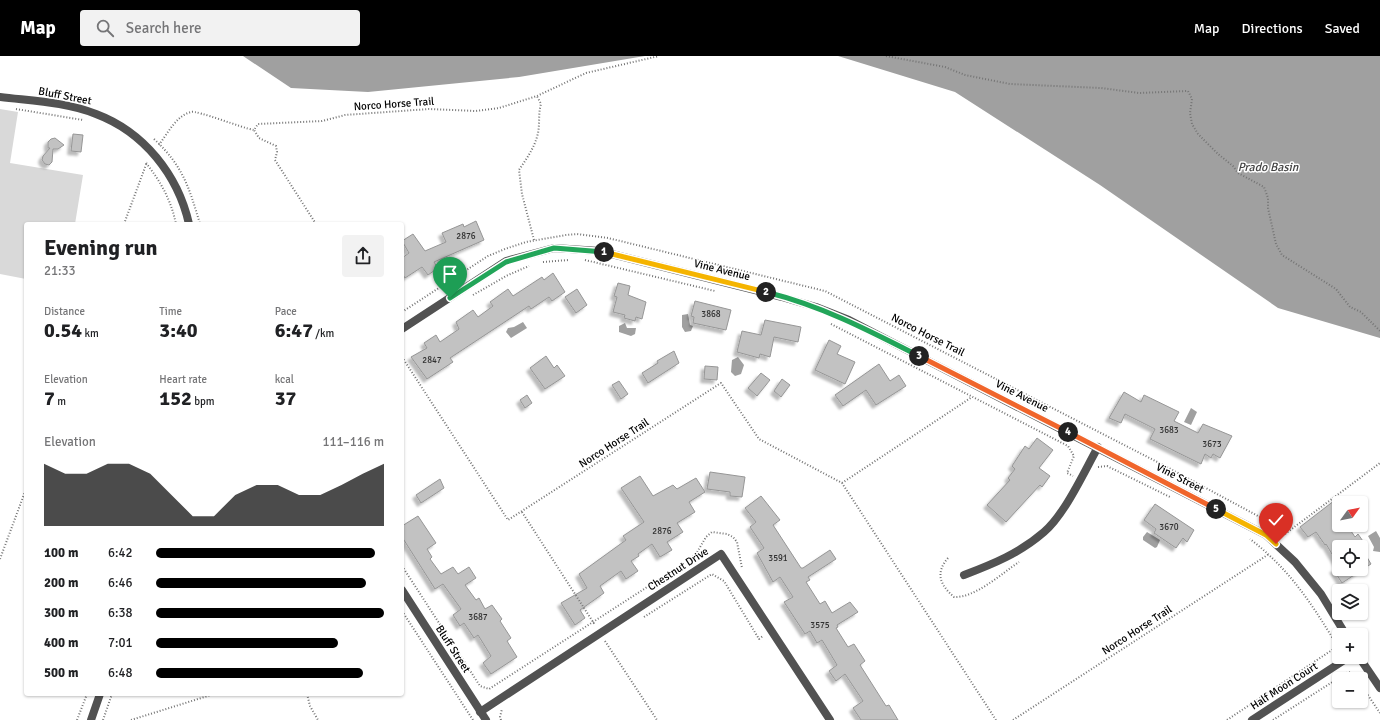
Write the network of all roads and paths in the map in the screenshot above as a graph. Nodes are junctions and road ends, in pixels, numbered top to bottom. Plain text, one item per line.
1 (659, 56) edge
2 (886, 56) edge
3 (537, 96) junction
4 (0, 97) edge
5 (11, 109) dead end
6 (96, 113) junction
7 (254, 130) junction
8 (148, 134) dead end
9 (159, 144) junction
10 (154, 153) junction
11 (146, 163) junction
12 (125, 222) edge
13 (176, 222) edge
14 (188, 222) edge
15 (200, 222) edge
16 (315, 222) edge
17 (534, 240) junction
18 (574, 260) dead end
19 (581, 260) dead end
20 (536, 263) dead end
21 (530, 265) dead end
22 (720, 292) dead end
23 (468, 298) dead end
24 (404, 311) edge
25 (828, 323) dead end
26 (404, 328) edge
27 (1380, 331) edge
28 (404, 360) edge
29 (972, 397) junction
30 (1098, 448) junction
31 (1380, 463) edge
32 (1095, 471) dead end
33 (1080, 479) junction
34 (842, 483) junction
35 (24, 494) edge
36 (1170, 498) dead end
37 (522, 512) junction
38 (1285, 534) junction
39 (1244, 536) dead end
40 (1276, 544) junction
41 (1269, 554) junction
42 (948, 558) dead end
43 (0, 559) edge
44 (1021, 561) dead end
45 (964, 575) dead end
46 (404, 593) edge
47 (404, 614) edge
48 (639, 620) dead end
49 (1342, 628) edge
50 (771, 630) junction
51 (600, 633) junction
52 (606, 642) junction
53 (600, 646) dead end
54 (1338, 664) edge
55 (1365, 664) edge
56 (1332, 682) edge
57 (1380, 688) edge
58 (1368, 695) edge
59 (86, 696) edge
60 (99, 696) edge
61 (111, 696) edge
62 (208, 696) edge
63 (308, 696) edge
64 (508, 706) dead end
65 (480, 712) junction
66 (1380, 713) edge
67 (77, 720) edge
68 (91, 720) edge
69 (103, 720) edge
70 (131, 720) edge
71 (318, 720) edge
72 (473, 720) edge
73 (486, 720) edge
74 (501, 720) edge
75 (657, 720) edge
76 (830, 720) edge
77 (996, 720) edge
78 (1013, 720) edge
79 (1227, 720) edge
80 (1252, 720) edge
81 (1273, 720) edge

1 - 3 path, Norco Horse Trail
2 - 27 path
3 - 7 path, Norco Horse Trail
3 - 17 path
4 - 6 street, Bluff Street
5 - 6 path
6 - 10 street, Bluff Street
7 - 9 path
7 - 16 path
8 - 9 path
9 - 10 path
9 - 15 path
10 - 11 path
10 - 14 street, Bluff Street
11 - 12 path
11 - 13 path
17 - 24 path, Norco Horse Trail
17 - 38 path, Norco Horse Trail
18 - 20 path
19 - 22 path
21 - 23 path
25 - 29 path
26 - 30 street, Vine Avenue
28 - 37 path, Norco Horse Trail
29 - 33 path
29 - 34 path
30 - 33 street
30 - 40 street, Vine Street
31 - 38 path, Norco Horse Trail
32 - 36 path
33 - 45 street
34 - 37 path, Norco Horse Trail
34 - 77 path, Norco Horse Trail
35 - 43 path
37 - 51 path
38 - 40 path, Norco Horse Trail
39 - 41 path
40 - 41 path, Norco Horse Trail
40 - 49 street, Vine Street
41 - 78 path, Norco Horse Trail
41 - 79 path
42 - 44 path
46 - 65 street, Bluff Street
47 - 72 path
48 - 50 path
50 - 51 street, Chestnut Drive
50 - 76 street, Chestnut Drive
51 - 52 path
51 - 65 street, Chestnut Drive
52 - 53 path
52 - 75 path
54 - 80 street, Half Moon Court
55 - 57 street
56 - 81 path
58 - 66 path
59 - 67 path
60 - 68 street
61 - 69 path
62 - 70 path
63 - 71 path
64 - 74 path
65 - 73 street, Bluff Street

